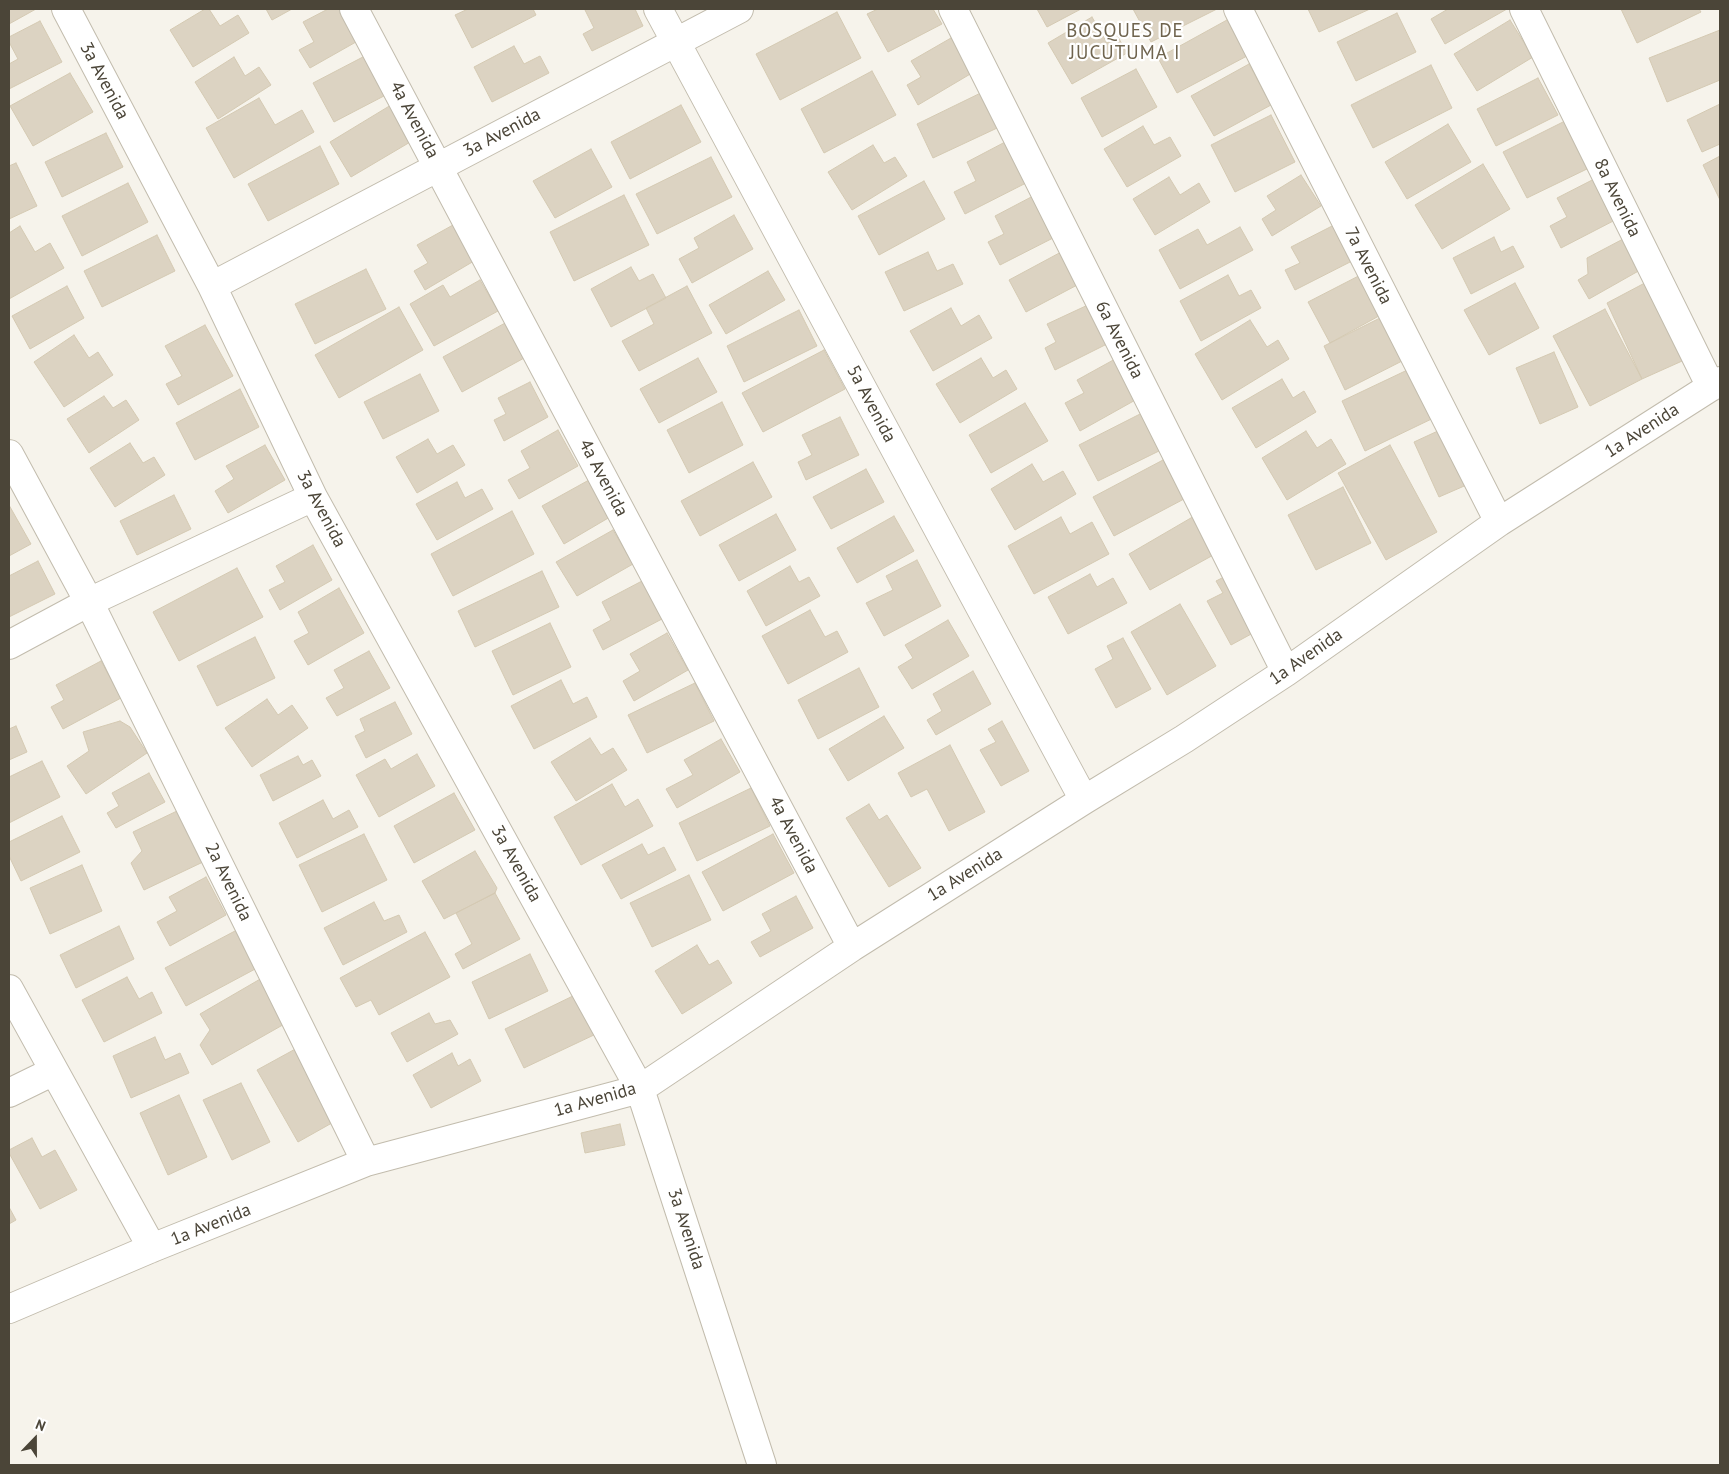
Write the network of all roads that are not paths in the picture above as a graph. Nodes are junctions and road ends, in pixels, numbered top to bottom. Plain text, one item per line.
1 (66, 9) edge
2 (354, 9) edge
3 (658, 9) edge
4 (739, 9) edge
5 (953, 9) edge
6 (1238, 9) edge
7 (1524, 9) edge
8 (676, 42) junction
9 (439, 167) junction
10 (212, 286) junction
11 (1716, 384) edge
12 (9, 454) edge
13 (313, 497) junction
14 (1499, 522) junction
15 (89, 602) junction
16 (9, 645) edge
17 (1286, 672) junction
18 (1084, 800) junction
19 (852, 947) junction
20 (9, 990) edge
21 (54, 1071) junction
22 (640, 1089) junction
23 (9, 1093) edge
24 (366, 1162) junction
25 (152, 1248) junction
26 (9, 1309) edge
27 (762, 1465) edge

1 - 10 street, 3a Avenida
2 - 9 street, 4a Avenida
3 - 8 street, 5a Avenida
4 - 8 street, 3a Avenida
5 - 17 street, 6a Avenida
6 - 14 street, 7a Avenida
7 - 11 street, 8a Avenida
8 - 9 street, 3a Avenida
8 - 18 street, 5a Avenida
9 - 10 street, 3a Avenida
9 - 19 street, 4a Avenida
10 - 13 street, 3a Avenida
11 - 14 street, 1a Avenida
12 - 15 street, 2a Avenida
13 - 15 street
13 - 22 street, 3a Avenida
14 - 17 street, 1a Avenida
15 - 16 street
15 - 24 street, 2a Avenida
17 - 18 street, 1a Avenida
18 - 19 street, 1a Avenida
19 - 22 street, 1a Avenida
20 - 21 street, 1a Avenida
21 - 23 street
21 - 25 street, 1a Avenida
22 - 24 street, 1a Avenida
22 - 27 street, 3a Avenida
24 - 25 street, 1a Avenida
25 - 26 street, 1a Avenida

